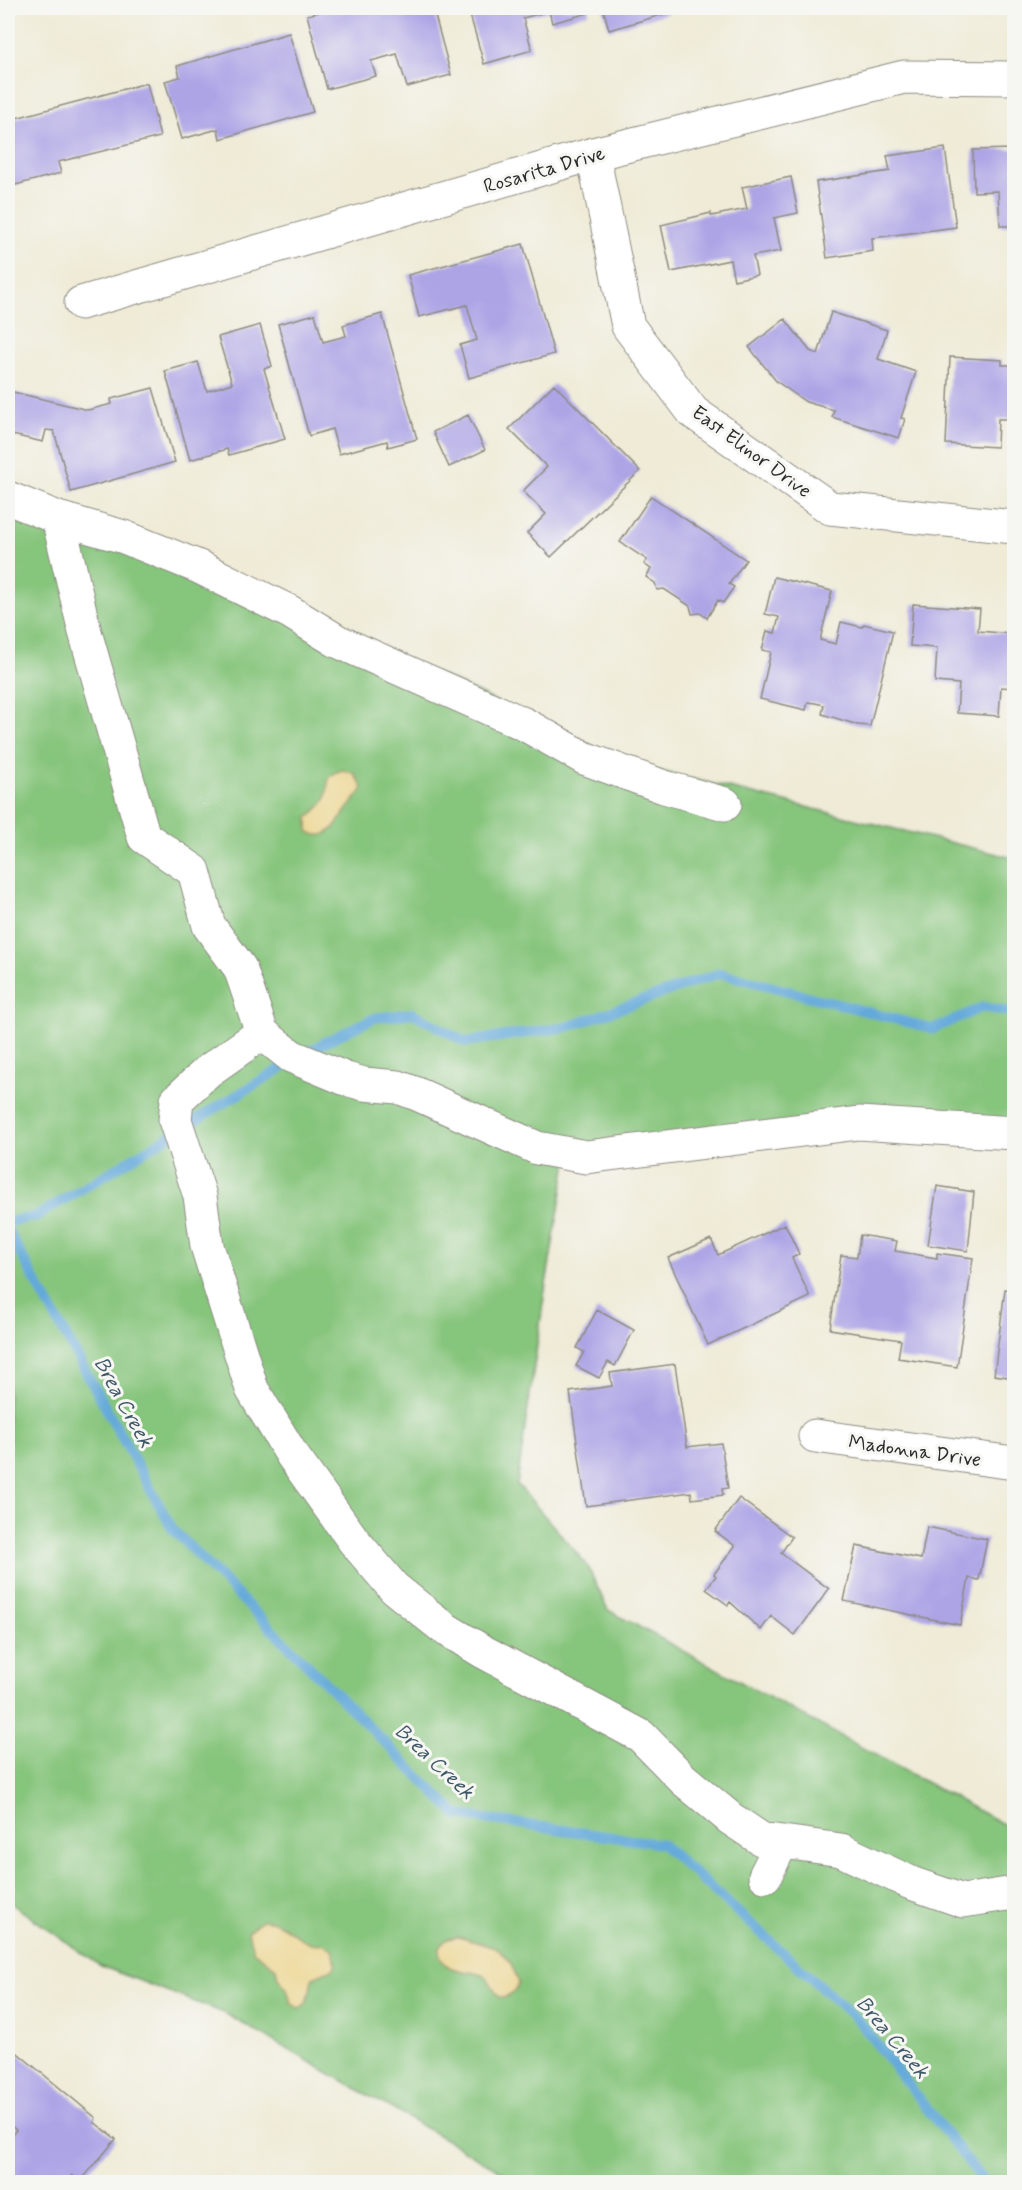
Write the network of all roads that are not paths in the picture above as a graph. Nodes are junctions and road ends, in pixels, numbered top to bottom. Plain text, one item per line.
1 (1014, 78) edge
2 (593, 154) junction
3 (81, 303) dead end
4 (8, 498) edge
5 (58, 518) junction
6 (1014, 527) edge
7 (725, 804) dead end
8 (262, 1033) junction
9 (1014, 1133) edge
10 (815, 1436) dead end
11 (1014, 1463) edge
12 (782, 1842) junction
13 (765, 1876) dead end
14 (1014, 1893) edge

1 - 2 street, Rosarita Drive
2 - 3 street, Rosarita Drive
2 - 6 street, East Elinor Drive
4 - 5 street
5 - 7 street
5 - 8 street
8 - 9 street
8 - 12 street
10 - 11 street, Madonna Drive
12 - 13 street
12 - 14 street

